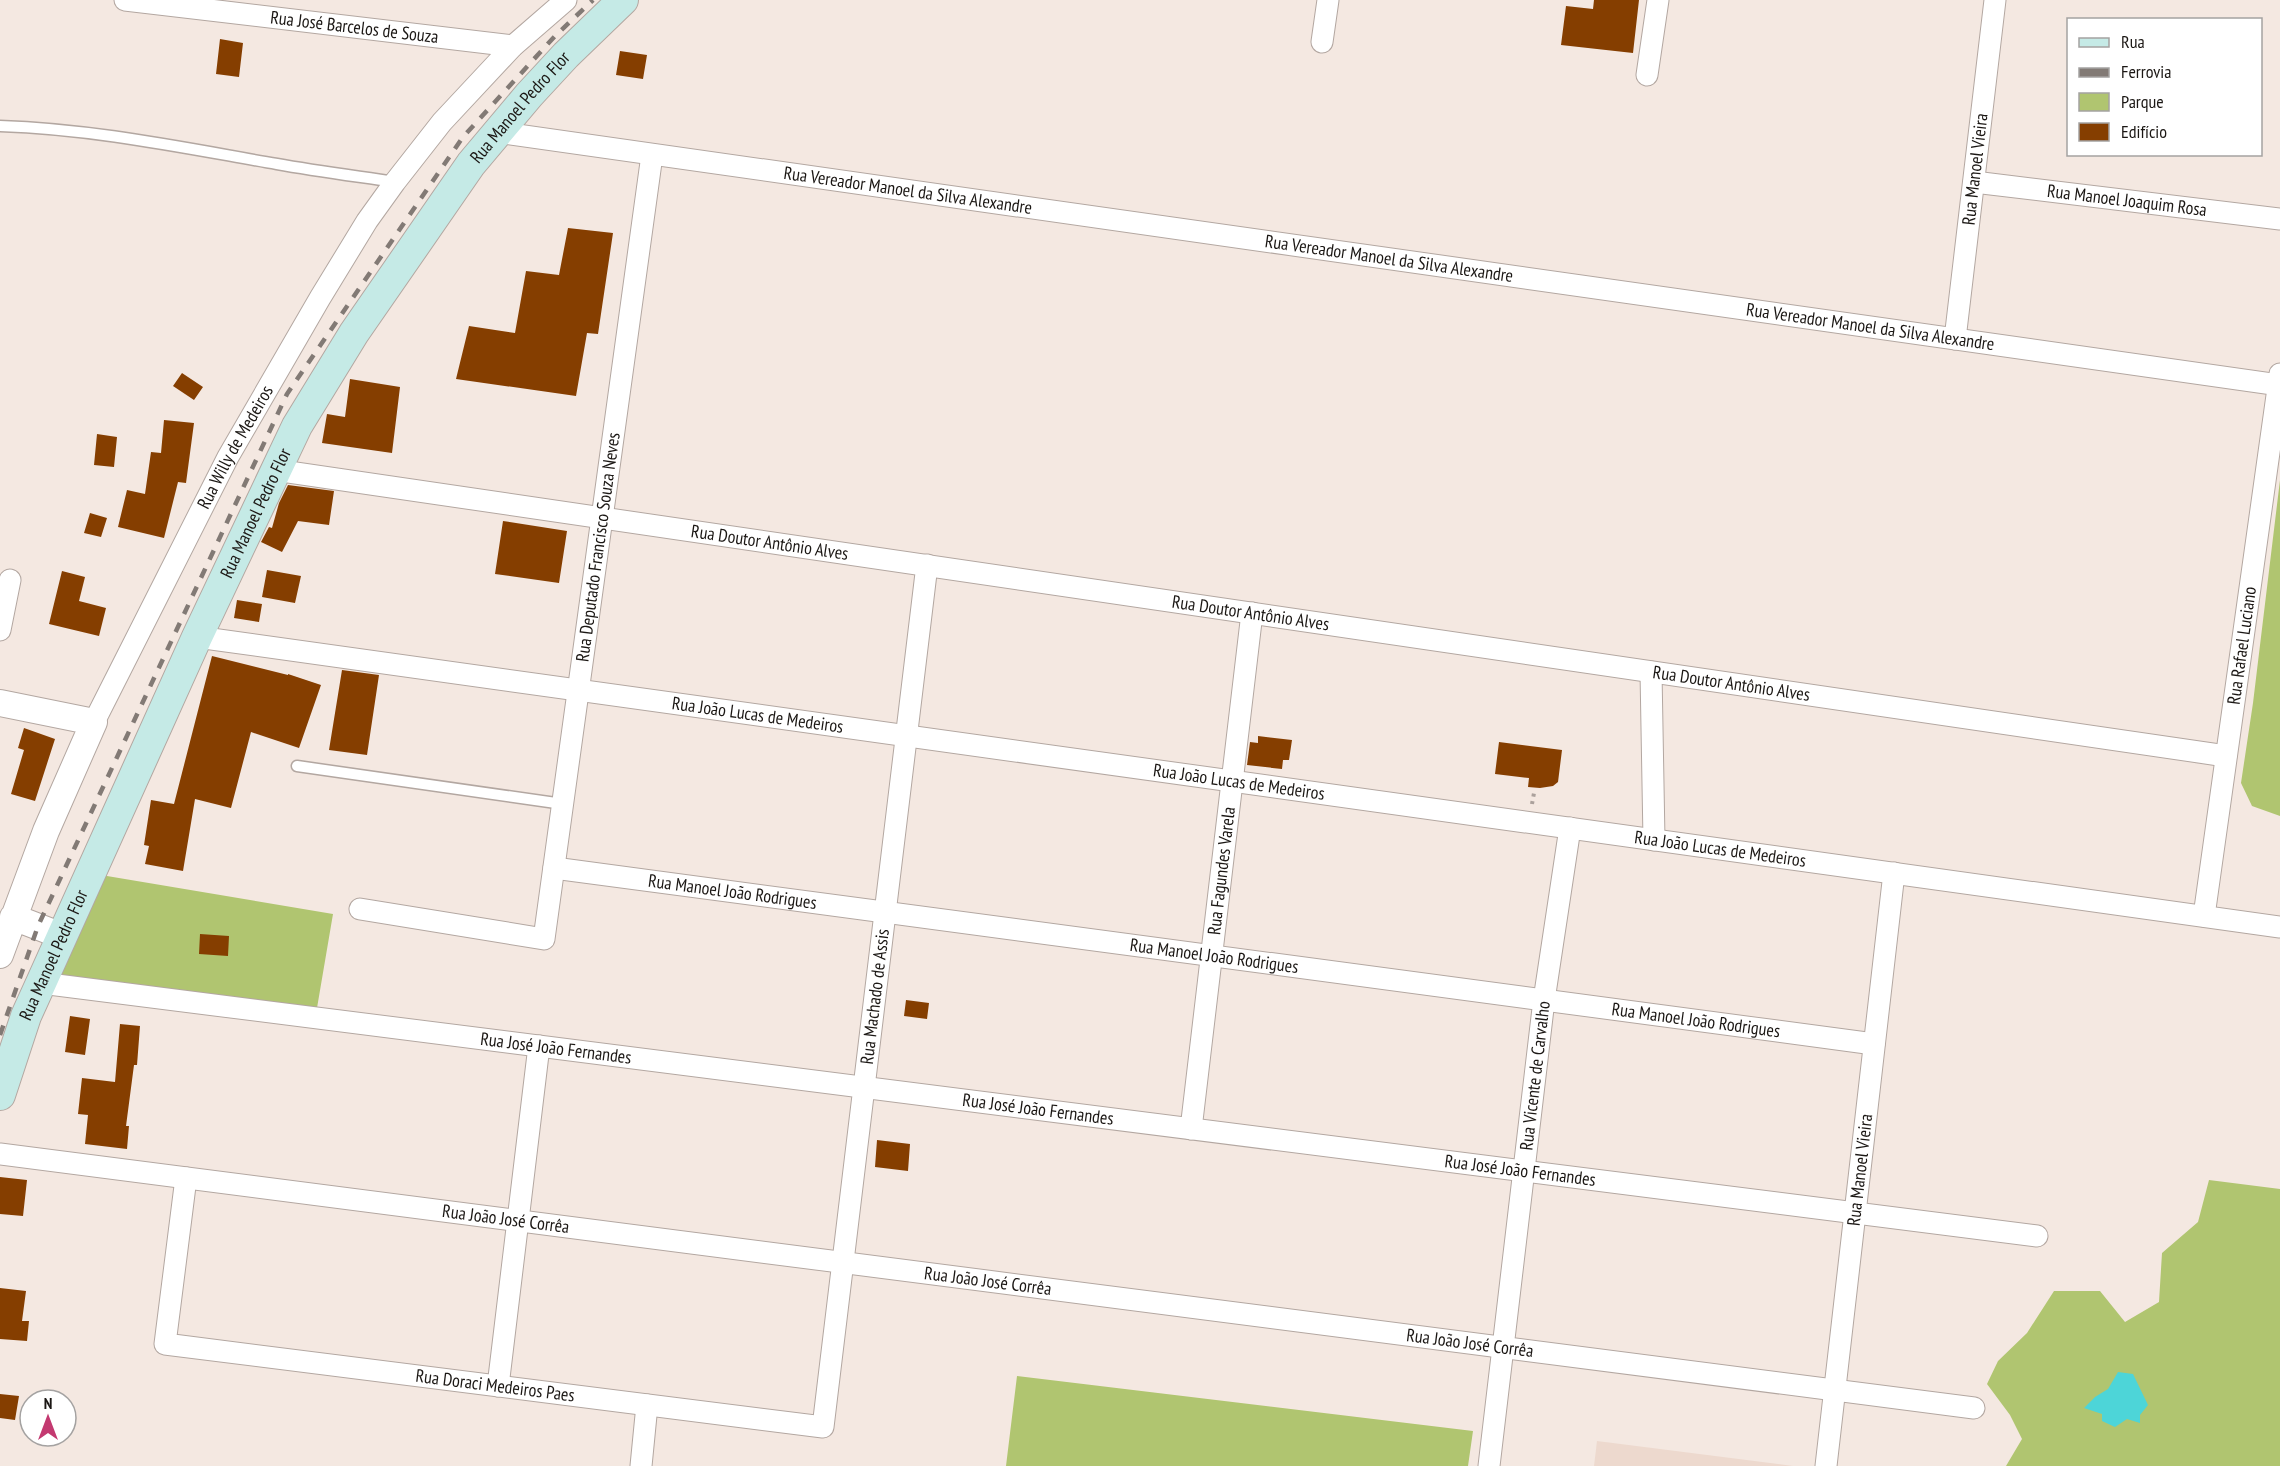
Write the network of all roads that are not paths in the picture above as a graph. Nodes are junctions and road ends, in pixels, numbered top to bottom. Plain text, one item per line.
1 (125, 0) edge
2 (566, 0) edge
3 (623, 0) edge
4 (1328, 0) edge
5 (1658, 0) edge
6 (1995, 0) edge
7 (1322, 42) dead end
8 (513, 46) junction
9 (1647, 75) dead end
10 (0, 126) edge
11 (496, 132) junction
12 (652, 155) junction
13 (395, 182) junction
14 (1974, 182) junction
15 (2280, 219) edge
16 (1954, 339) junction
17 (2280, 382) edge
18 (275, 470) junction
19 (602, 518) junction
20 (927, 566) junction
21 (10, 580) dead end
22 (1252, 613) junction
23 (0, 630) edge
24 (197, 637) junction
25 (1651, 672) junction
26 (579, 690) junction
27 (0, 703) edge
28 (94, 722) junction
29 (906, 736) junction
30 (2226, 756) junction
31 (297, 766) dead end
32 (1232, 781) junction
33 (563, 804) junction
34 (1570, 828) junction
35 (1654, 840) junction
36 (554, 868) junction
37 (1894, 873) junction
38 (360, 909) dead end
39 (885, 912) junction
40 (2204, 916) junction
41 (13, 917) junction
42 (2280, 927) edge
43 (62, 936) junction
44 (0, 955) edge
45 (1212, 956) junction
46 (40, 983) junction
47 (1544, 1000) junction
48 (1874, 1044) junction
49 (539, 1046) junction
50 (864, 1087) junction
51 (0, 1095) edge
52 (1191, 1129) junction
53 (0, 1154) edge
54 (1523, 1170) junction
55 (186, 1178) junction
56 (1855, 1213) junction
57 (518, 1221) junction
58 (2037, 1236) dead end
59 (843, 1263) junction
60 (1502, 1347) junction
61 (498, 1386) junction
62 (1834, 1390) junction
63 (647, 1405) junction
64 (1974, 1408) dead end
65 (823, 1427) joint
66 (641, 1466) edge
67 (1489, 1466) edge
68 (1826, 1466) edge

1 - 8 street, Rua José Barcelos de Souza
2 - 8 street, Rua Willy de Medeiros
3 - 11 main road, Rua Manoel Pedro Flor
4 - 7 street
5 - 9 street
6 - 14 street, Rua Manoel Vieira
8 - 13 street, Rua Willy de Medeiros
10 - 13 lane
11 - 12 street, Rua Vereador Manoel da Silva Alexandre
11 - 18 main road, Rua Manoel Pedro Flor
12 - 16 street, Rua Vereador Manoel da Silva Alexandre
12 - 19 street, Rua Deputado Francisco Souza Neves
13 - 28 street, Rua Willy de Medeiros
14 - 15 street, Rua Manoel Joaquim Rosa
14 - 16 street, Rua Manoel Vieira
16 - 17 street, Rua Vereador Manoel da Silva Alexandre
17 - 30 street, Rua Rafael Luciano
18 - 19 street, Rua Doutor Antônio Alves
18 - 24 main road, Rua Manoel Pedro Flor
19 - 20 street, Rua Doutor Antônio Alves
19 - 26 street, Rua Deputado Francisco Souza Neves
20 - 22 street, Rua Doutor Antônio Alves
20 - 29 street, Rua Machado de Assis
21 - 23 street
22 - 25 street, Rua Doutor Antônio Alves
22 - 32 street, Rua Fagundes Varela
24 - 26 street, Rua João Lucas de Medeiros
24 - 43 main road, Rua Manoel Pedro Flor
25 - 30 street, Rua Doutor Antônio Alves
25 - 35 street
26 - 29 street, Rua João Lucas de Medeiros
26 - 33 street, Rua Deputado Francisco Souza Neves
27 - 28 street
28 - 41 street, Rua Willy de Medeiros
29 - 32 street, Rua João Lucas de Medeiros
29 - 39 street, Rua Machado de Assis
30 - 40 street, Rua Rafael Luciano
31 - 33 lane
32 - 34 street, Rua João Lucas de Medeiros
32 - 45 street, Rua Fagundes Varela
33 - 36 street, Rua Deputado Francisco Souza Neves
34 - 35 street, Rua João Lucas de Medeiros
34 - 47 street, Rua Vicente de Carvalho
35 - 37 street, Rua João Lucas de Medeiros
36 - 38 street, Rua Deputado Francisco Souza Neves
36 - 39 street, Rua Manoel João Rodrigues
37 - 40 street, Rua João Lucas de Medeiros
37 - 48 street, Rua Manoel Vieira
39 - 45 street, Rua Manoel João Rodrigues
39 - 50 street, Rua Machado de Assis
40 - 42 street, Rua João Lucas de Medeiros
41 - 43 street
41 - 44 street, Rua Willy de Medeiros
43 - 46 main road, Rua Manoel Pedro Flor
45 - 47 street, Rua Manoel João Rodrigues
45 - 52 street, Rua Fagundes Varela
46 - 49 street, Rua José João Fernandes
46 - 51 main road, Rua Manoel Pedro Flor
47 - 48 street, Rua Manoel João Rodrigues
47 - 54 street, Rua Vicente de Carvalho
48 - 56 street, Rua Manoel Vieira
49 - 50 street, Rua José João Fernandes
49 - 57 street
50 - 52 street, Rua José João Fernandes
50 - 59 street, Rua Machado de Assis
52 - 54 street, Rua José João Fernandes
53 - 55 street, Rua João José Corrêa
54 - 56 street, Rua José João Fernandes
54 - 60 street, Rua Vicente de Carvalho
55 - 57 street, Rua João José Corrêa
55 - 61 street, Rua Doraci Medeiros Paes
56 - 58 street, Rua José João Fernandes
56 - 62 street, Rua Manoel Vieira
57 - 59 street, Rua João José Corrêa
57 - 61 street
59 - 60 street, Rua João José Corrêa
59 - 65 street, Rua Machado de Assis
60 - 62 street, Rua João José Corrêa
60 - 67 street, Rua Vicente de Carvalho
61 - 63 street, Rua Doraci Medeiros Paes
62 - 64 street, Rua João José Corrêa
62 - 68 street, Rua Manoel Vieira
63 - 65 street, Rua Doraci Medeiros Paes
63 - 66 street

